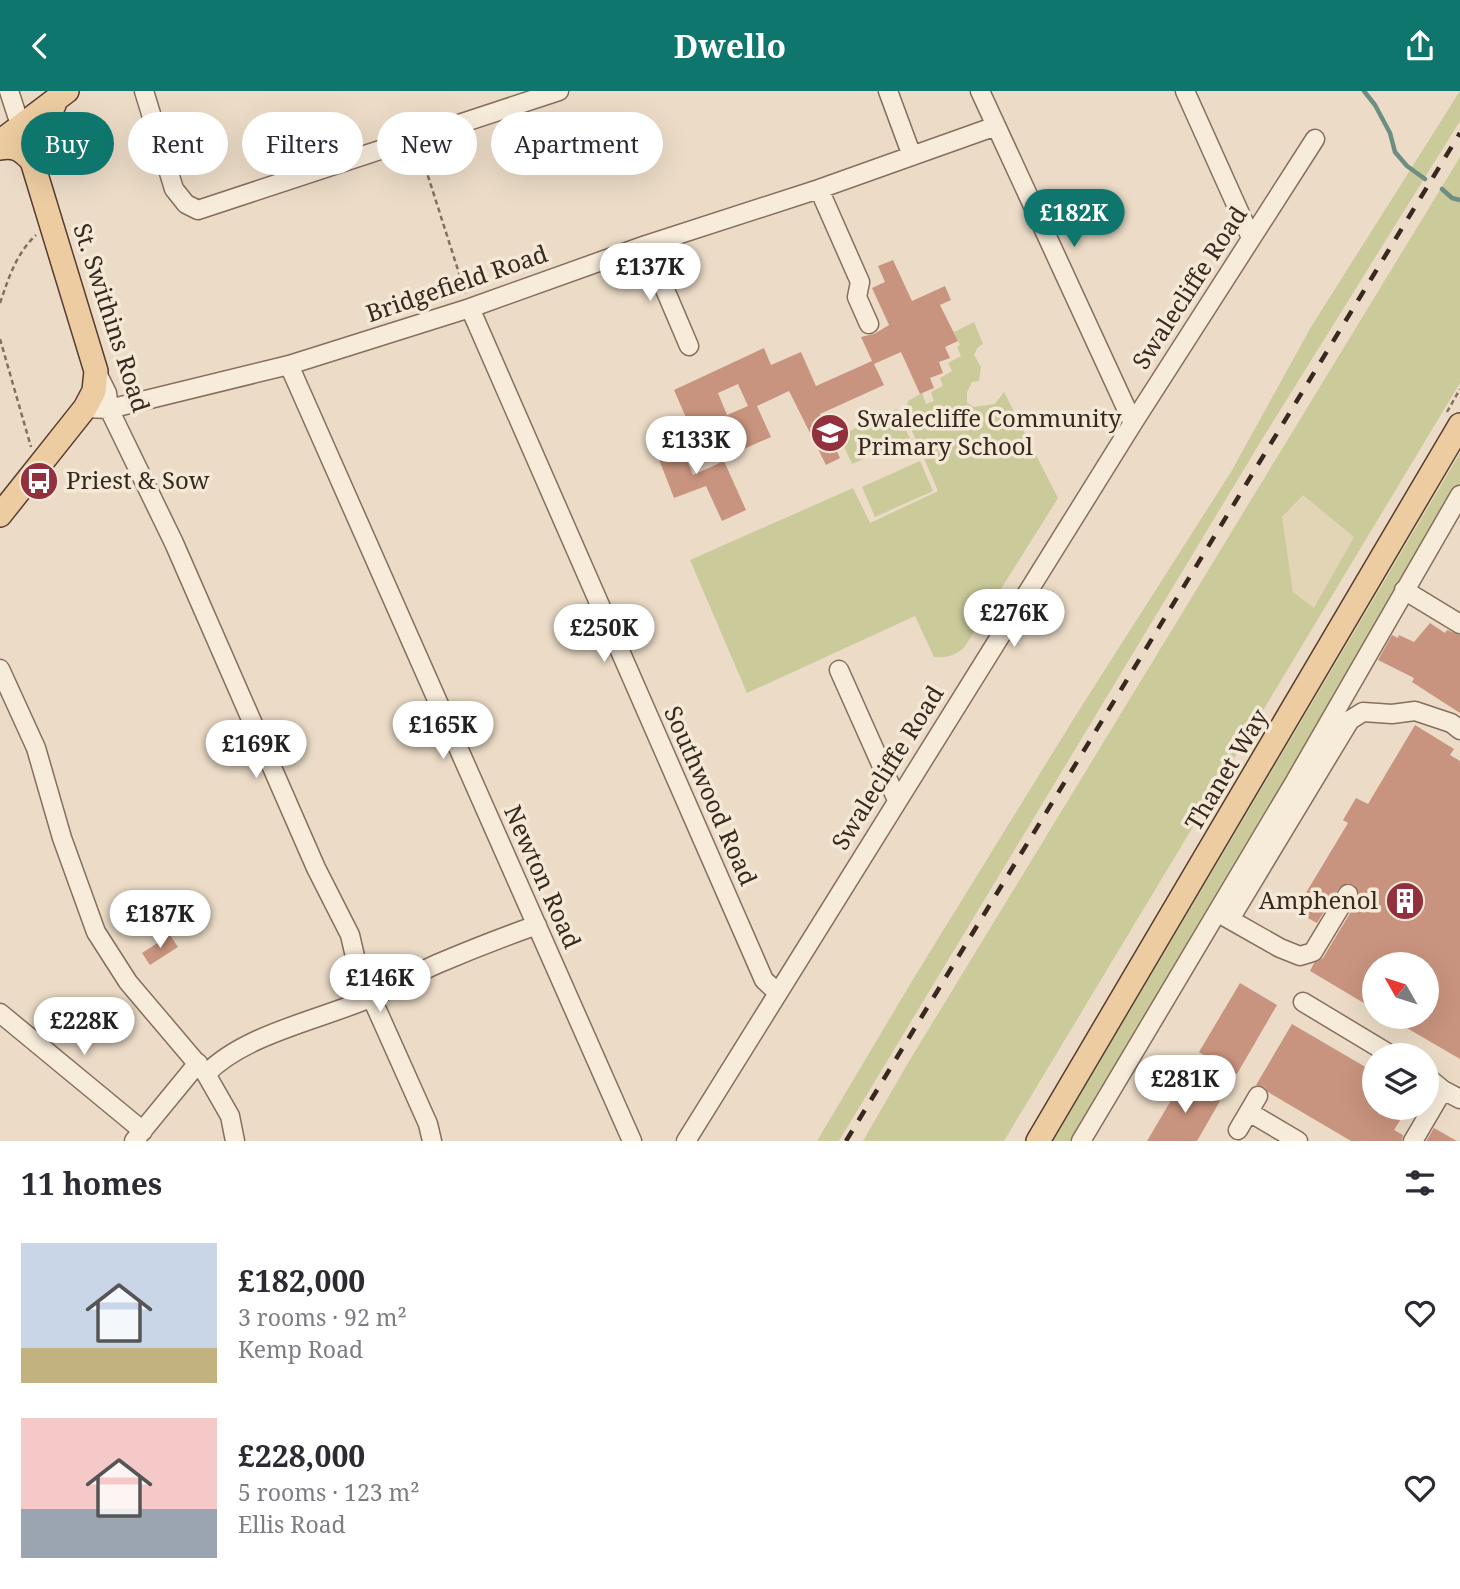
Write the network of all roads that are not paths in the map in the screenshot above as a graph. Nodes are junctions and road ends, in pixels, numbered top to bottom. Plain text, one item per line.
1 (9, 91) edge
2 (144, 91) edge
3 (559, 91) edge
4 (888, 91) edge
5 (980, 91) edge
6 (1185, 91) edge
7 (61, 96) edge
8 (52, 112) edge
9 (20, 126) junction
10 (996, 126) junction
11 (21, 129) edge
12 (1318, 138) dead end
13 (0, 147) edge
14 (21, 150) edge
15 (912, 156) junction
16 (37, 175) edge
17 (819, 189) junction
18 (1251, 238) junction
19 (646, 245) junction
20 (470, 308) junction
21 (869, 324) dead end
22 (689, 346) dead end
23 (289, 365) junction
24 (96, 371) junction
25 (85, 408) junction
26 (109, 409) junction
27 (1133, 423) junction
28 (1460, 425) edge
29 (1460, 495) edge
30 (1, 512) edge
31 (1404, 590) junction
32 (1460, 624) edge
33 (0, 669) edge
34 (838, 671) dead end
35 (1460, 730) edge
36 (897, 800) junction
37 (1348, 894) dead end
38 (1223, 916) junction
39 (537, 925) junction
40 (777, 992) junction
41 (372, 997) junction
42 (1303, 1002) dead end
43 (0, 1013) edge
44 (1371, 1043) edge
45 (202, 1068) junction
46 (1439, 1087) edge
47 (1443, 1090) junction
48 (1460, 1100) edge
49 (1238, 1130) dead end
50 (138, 1136) edge
51 (235, 1141) edge
52 (432, 1141) edge
53 (632, 1141) edge
54 (686, 1141) edge
55 (1038, 1141) edge
56 (1081, 1141) edge
57 (1298, 1141) edge
58 (1413, 1141) edge

1 - 9 street
2 - 3 street
4 - 15 street
5 - 10 street
6 - 18 street
7 - 8 main road
7 - 9 main road
9 - 11 street
9 - 13 main road
10 - 15 street, Bridgefield Road
10 - 27 street
12 - 18 street, Swalecliffe Road
13 - 14 main road
15 - 17 street, Bridgefield Road
16 - 24 main road, St. Swithins Road
17 - 19 street, Bridgefield Road
17 - 21 street
18 - 27 street, Swalecliffe Road
19 - 20 street, Bridgefield Road
19 - 22 street
20 - 23 street, Bridgefield Road
20 - 40 street, Southwood Road
23 - 26 street, Bridgefield Road
23 - 39 street, Newton Road
24 - 25 main road
24 - 26 street, St. Swithins Road
25 - 26 street, Bridgefield Road
25 - 30 main road
26 - 41 street, St. Swithins Road
27 - 36 street, Swalecliffe Road
28 - 55 main road, Thanet Way
29 - 31 street
31 - 32 street
31 - 38 street
33 - 45 street
34 - 36 street
35 - 38 street
36 - 40 street, Swalecliffe Road
37 - 38 street
38 - 56 street
39 - 41 street
39 - 53 street, Newton Road
40 - 54 street, Swalecliffe Road
41 - 45 street
41 - 52 street, St. Swithins Road
42 - 44 street
43 - 50 street
45 - 50 street
45 - 51 street
46 - 47 street
47 - 48 street
47 - 58 street
49 - 57 street

